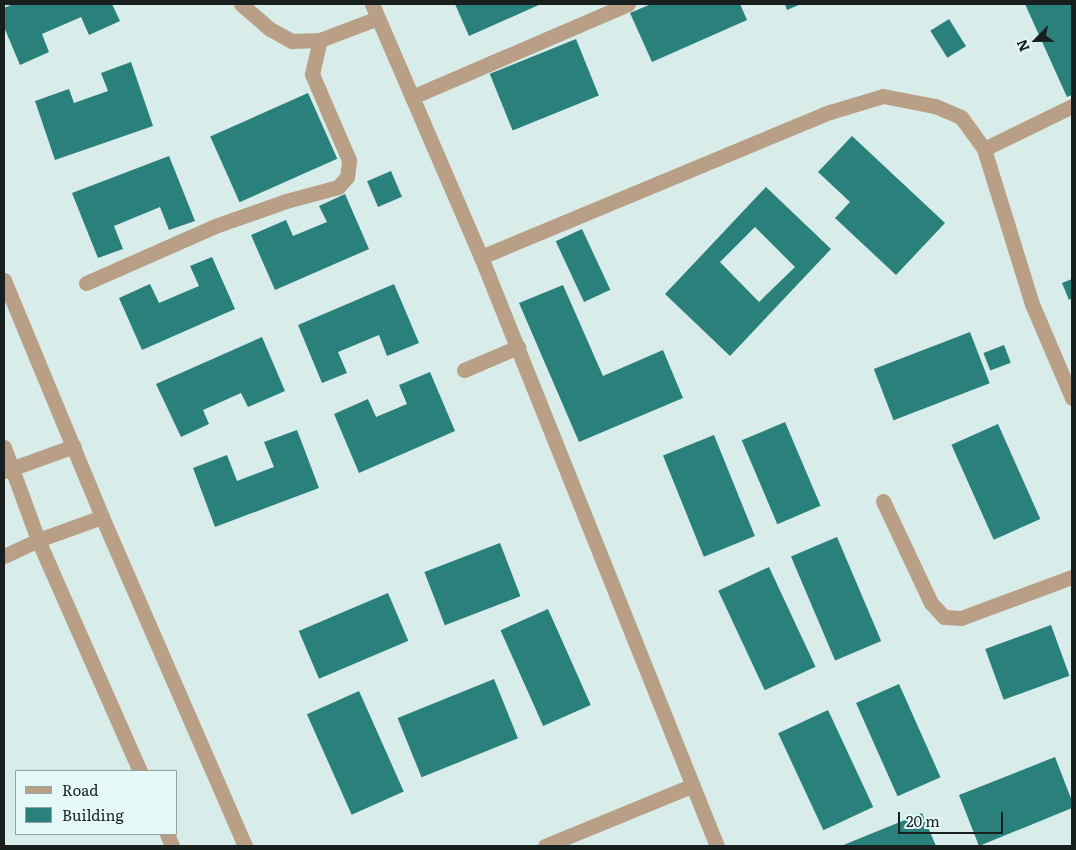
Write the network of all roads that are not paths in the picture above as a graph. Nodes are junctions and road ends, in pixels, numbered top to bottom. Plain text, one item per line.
1 (241, 4) edge
2 (372, 4) edge
3 (628, 4) edge
4 (378, 18) junction
5 (320, 40) junction
6 (412, 98) junction
7 (1072, 106) edge
8 (984, 149) junction
9 (481, 257) junction
10 (4, 280) edge
11 (86, 283) dead end
12 (518, 347) junction
13 (464, 370) dead end
14 (1072, 395) edge
15 (74, 446) junction
16 (4, 447) edge
17 (8, 470) edge
18 (883, 501) dead end
19 (102, 517) junction
20 (38, 540) junction
21 (4, 556) edge
22 (1072, 577) edge
23 (140, 770) edge
24 (691, 786) junction
25 (245, 846) edge
26 (544, 846) edge
27 (717, 846) edge

1 - 5 street
2 - 4 street
3 - 6 street
4 - 5 street
4 - 6 street
5 - 11 street
6 - 9 street
7 - 8 street
8 - 9 street
8 - 14 street
9 - 12 street
10 - 15 street
12 - 13 street
12 - 24 street
15 - 17 street
15 - 19 street
16 - 17 street
17 - 20 street
18 - 22 street
19 - 20 street
19 - 25 street
20 - 21 street
20 - 23 street
24 - 26 street
24 - 27 street

